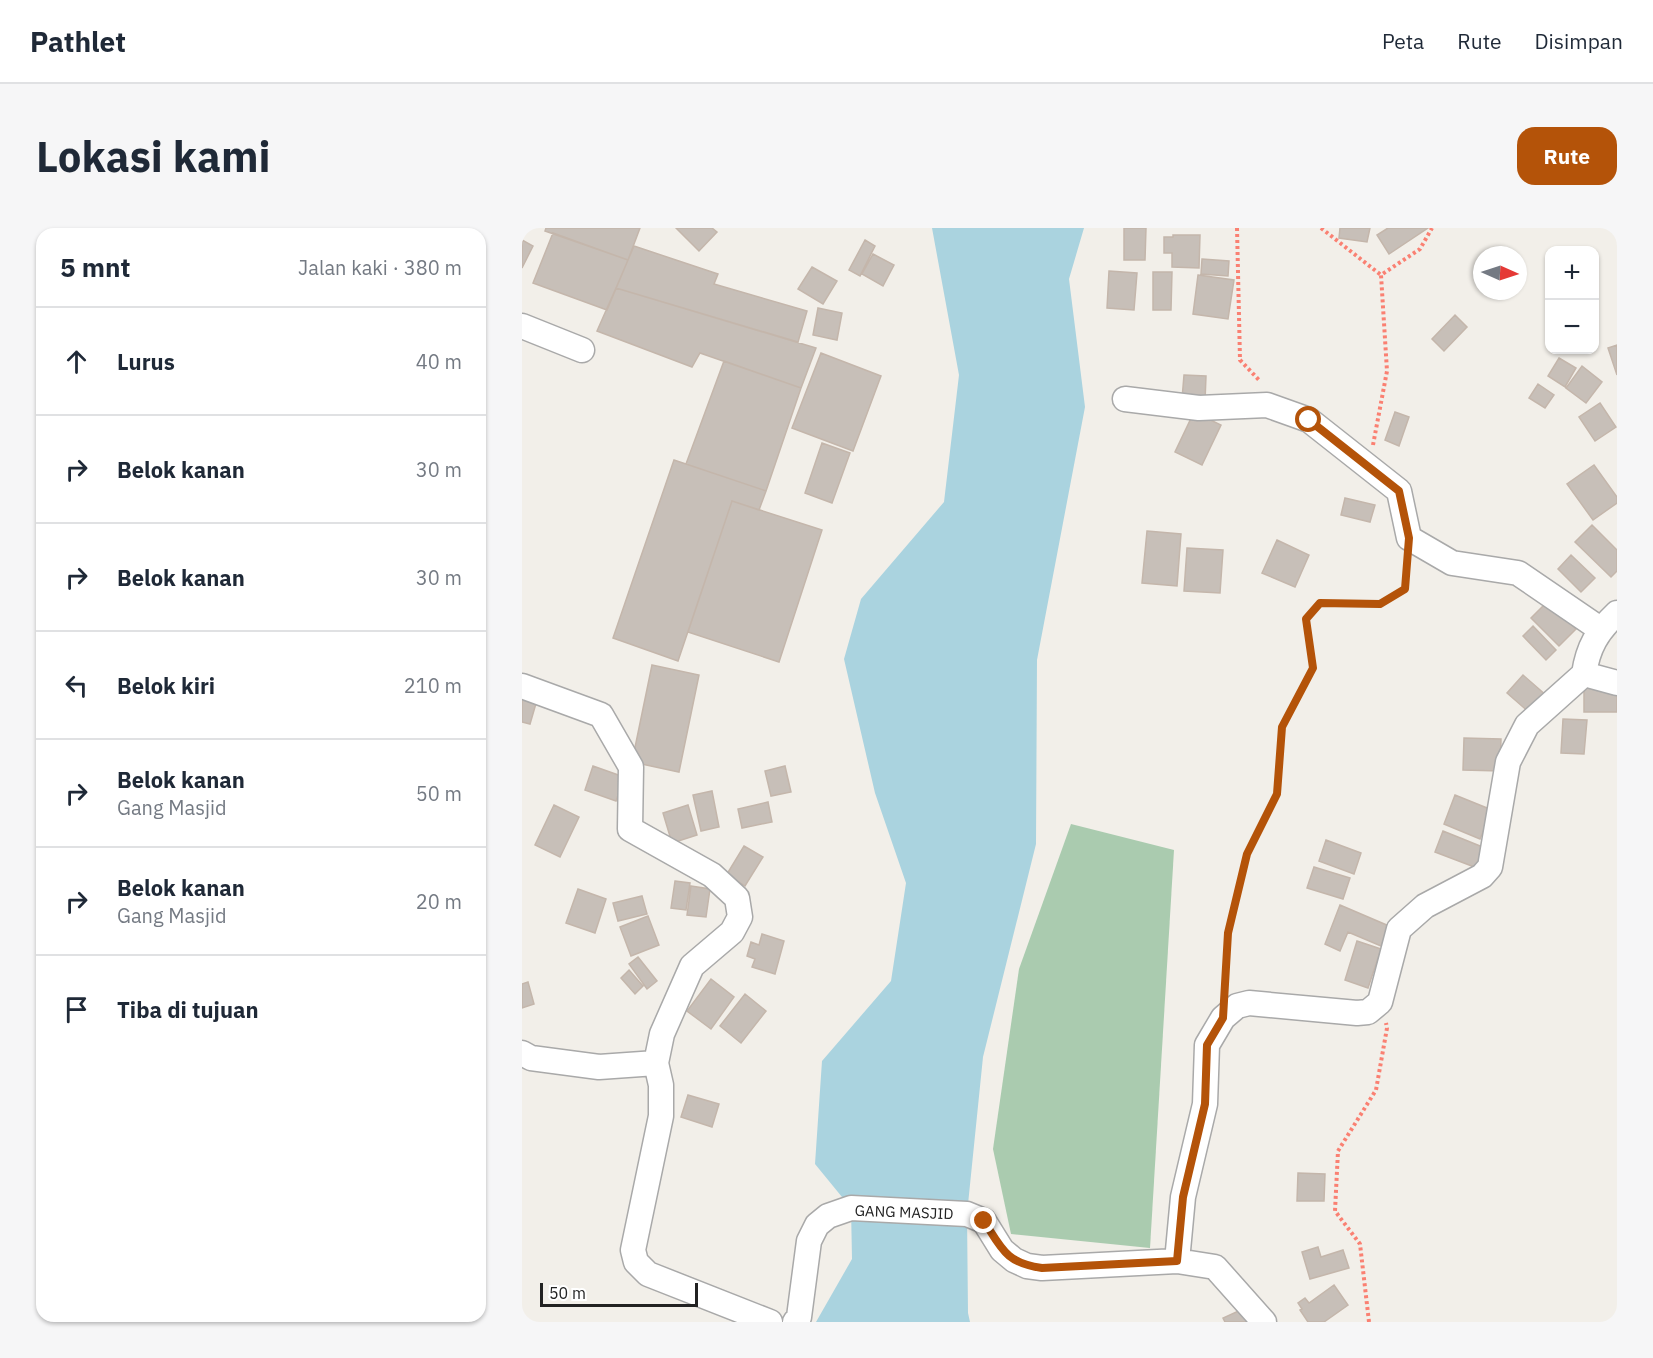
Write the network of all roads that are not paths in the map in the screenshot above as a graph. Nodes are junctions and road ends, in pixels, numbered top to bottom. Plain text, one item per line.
1 (522, 326) edge
2 (582, 350) dead end
3 (1125, 399) dead end
4 (1609, 621) edge
5 (1584, 674) junction
6 (1617, 683) edge
7 (522, 686) edge
8 (522, 1053) edge
9 (656, 1063) junction
10 (1177, 1261) junction
11 (770, 1322) edge
12 (795, 1322) edge
13 (1264, 1322) edge

1 - 2 street
3 - 4 street
4 - 5 street
5 - 6 street
5 - 10 street
7 - 9 street
8 - 9 street
9 - 11 street
10 - 12 street, GANG MASJID
10 - 13 street, GANG MASJID

